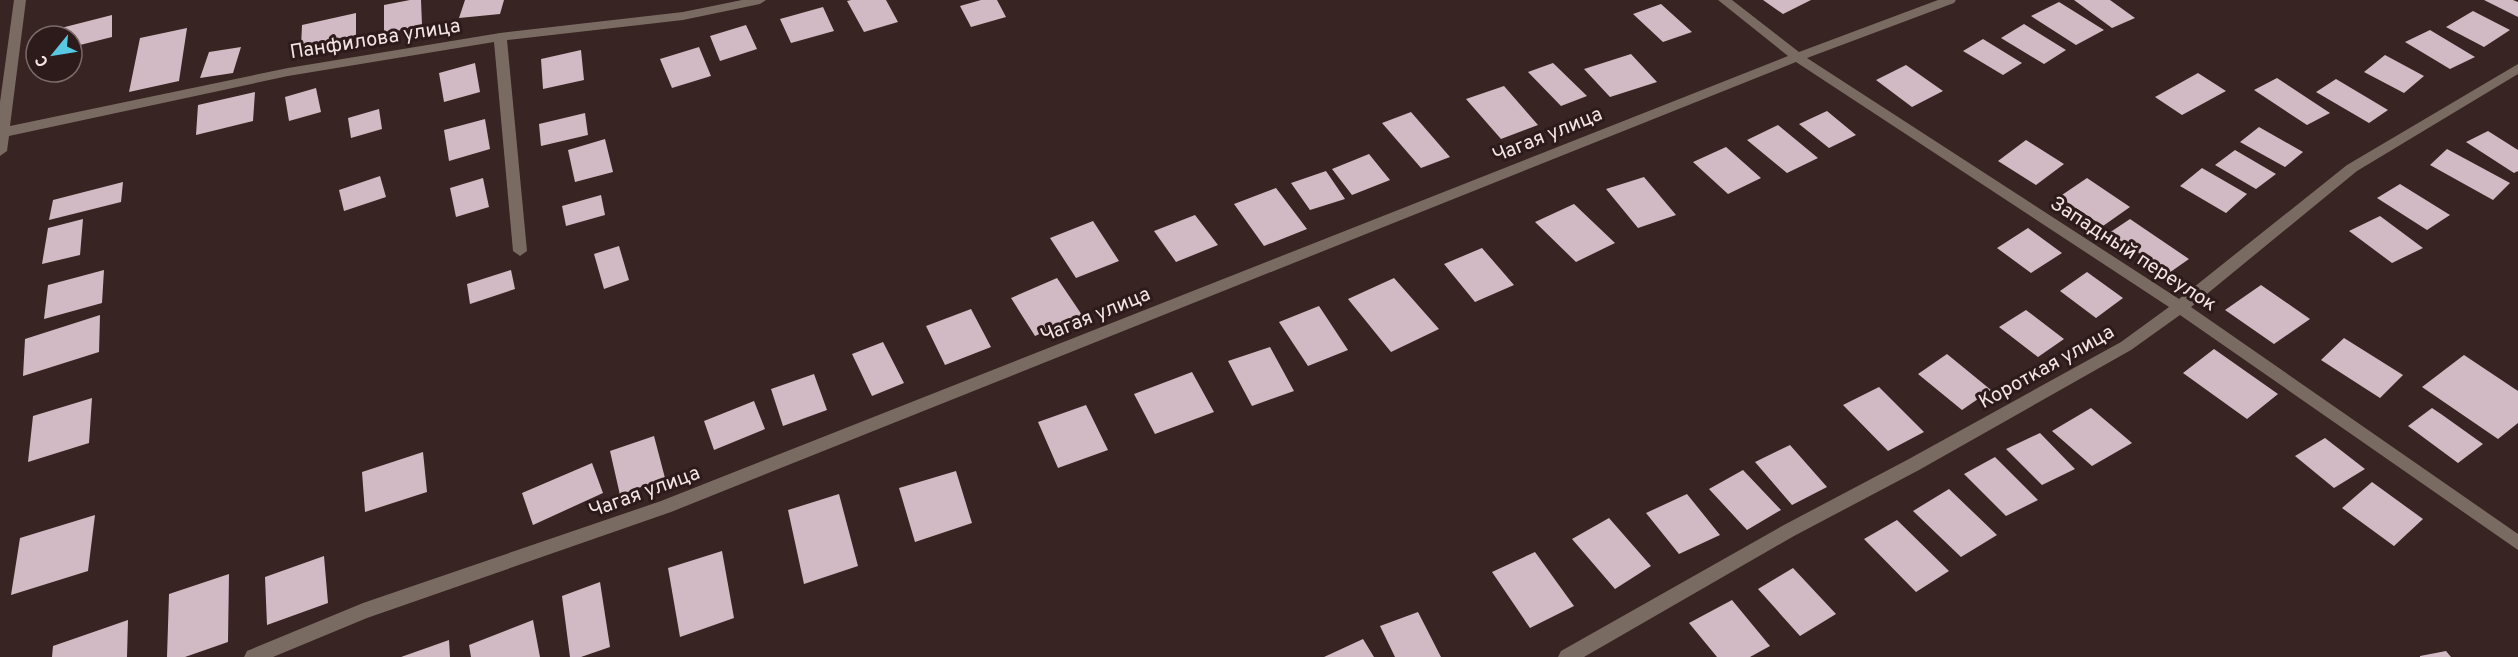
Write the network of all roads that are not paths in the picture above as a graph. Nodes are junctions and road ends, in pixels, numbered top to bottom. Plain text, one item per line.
1 (20, 0) edge
2 (760, 0) edge
3 (1725, 0) edge
4 (1950, 0) edge
5 (500, 37) junction
6 (1797, 57) junction
7 (2518, 68) edge
8 (1, 133) edge
9 (0, 151) edge
10 (520, 250) dead end
11 (2180, 307) junction
12 (2518, 543) edge
13 (253, 657) edge
14 (1567, 657) edge

1 - 8 street
2 - 5 street, Панфилова улица
3 - 6 street, Западный переулок
4 - 6 street, Чагая улица
5 - 8 street, Панфилова улица
5 - 10 street
6 - 11 street, Западный переулок
6 - 13 street, Чагая улица
7 - 11 street, Короткая улица
8 - 9 street
11 - 12 street, Западный переулок
11 - 14 street, Короткая улица

